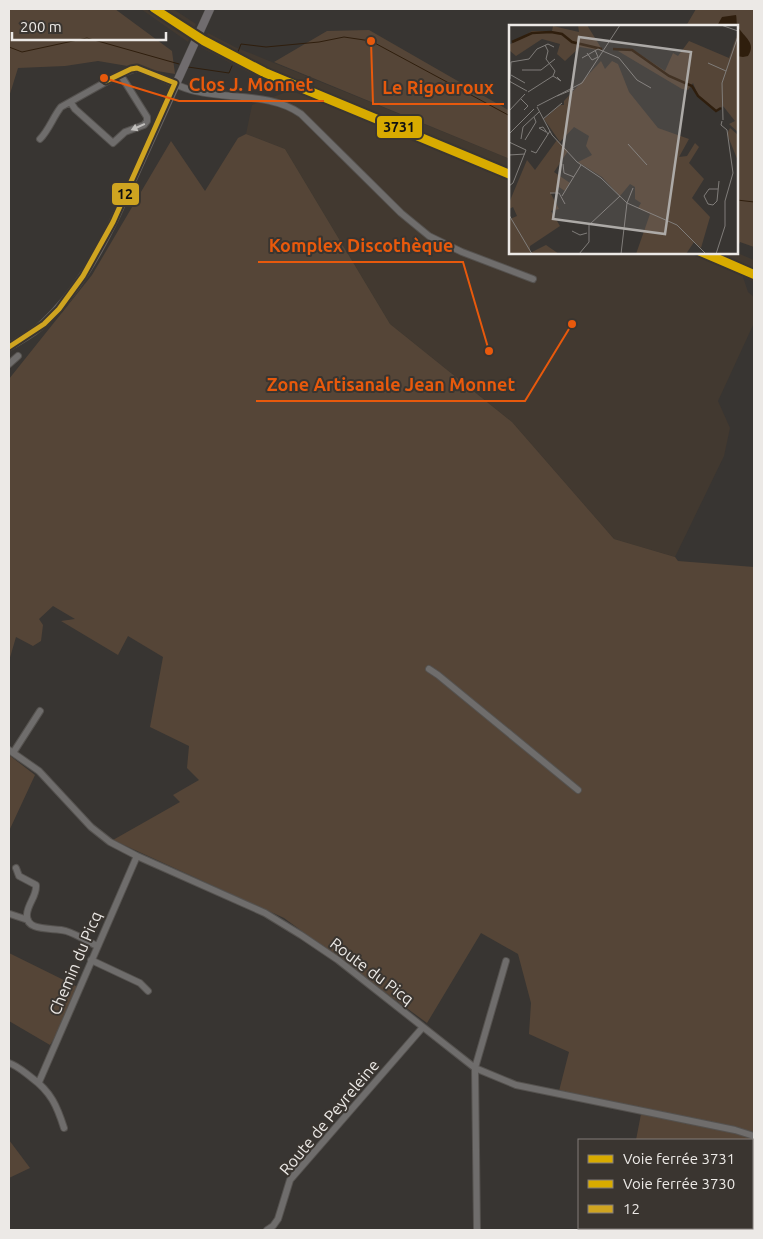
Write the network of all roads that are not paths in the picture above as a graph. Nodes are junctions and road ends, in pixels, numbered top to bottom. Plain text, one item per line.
1 (210, 9) edge
2 (120, 74) junction
3 (176, 83) junction
4 (71, 103) junction
5 (40, 139) dead end
6 (533, 278) dead end
7 (9, 347) edge
8 (18, 356) dead end
9 (9, 364) edge
10 (429, 669) dead end
11 (40, 711) dead end
12 (11, 752) edge
13 (578, 790) dead end
14 (137, 856) junction
15 (16, 868) dead end
16 (10, 914) edge
17 (28, 920) junction
18 (97, 946) junction
19 (91, 960) junction
20 (506, 961) dead end
21 (148, 991) dead end
22 (423, 1027) junction
23 (9, 1063) edge
24 (476, 1068) junction
25 (39, 1082) junction
26 (64, 1128) dead end
27 (754, 1136) edge
28 (267, 1230) edge
29 (477, 1230) edge

1 - 3 main road
2 - 3 street
2 - 4 street
2 -> 4 street
3 - 6 street
3 - 7 main road
4 - 5 street
8 - 9 street
10 - 13 street
11 - 12 street
12 - 14 street, Route du Picq
14 - 18 street, Chemin du Picq
14 - 22 street, Route du Picq
15 - 17 street
16 - 17 street
17 - 18 street
18 - 19 street, Chemin du Picq
19 - 21 street
19 - 25 street, Chemin du Picq
20 - 24 street
22 - 24 street, Route du Picq
22 - 28 street, Route de Peyreleine
23 - 25 street
24 - 27 street, Route du Picq
24 - 29 street
25 - 26 street

